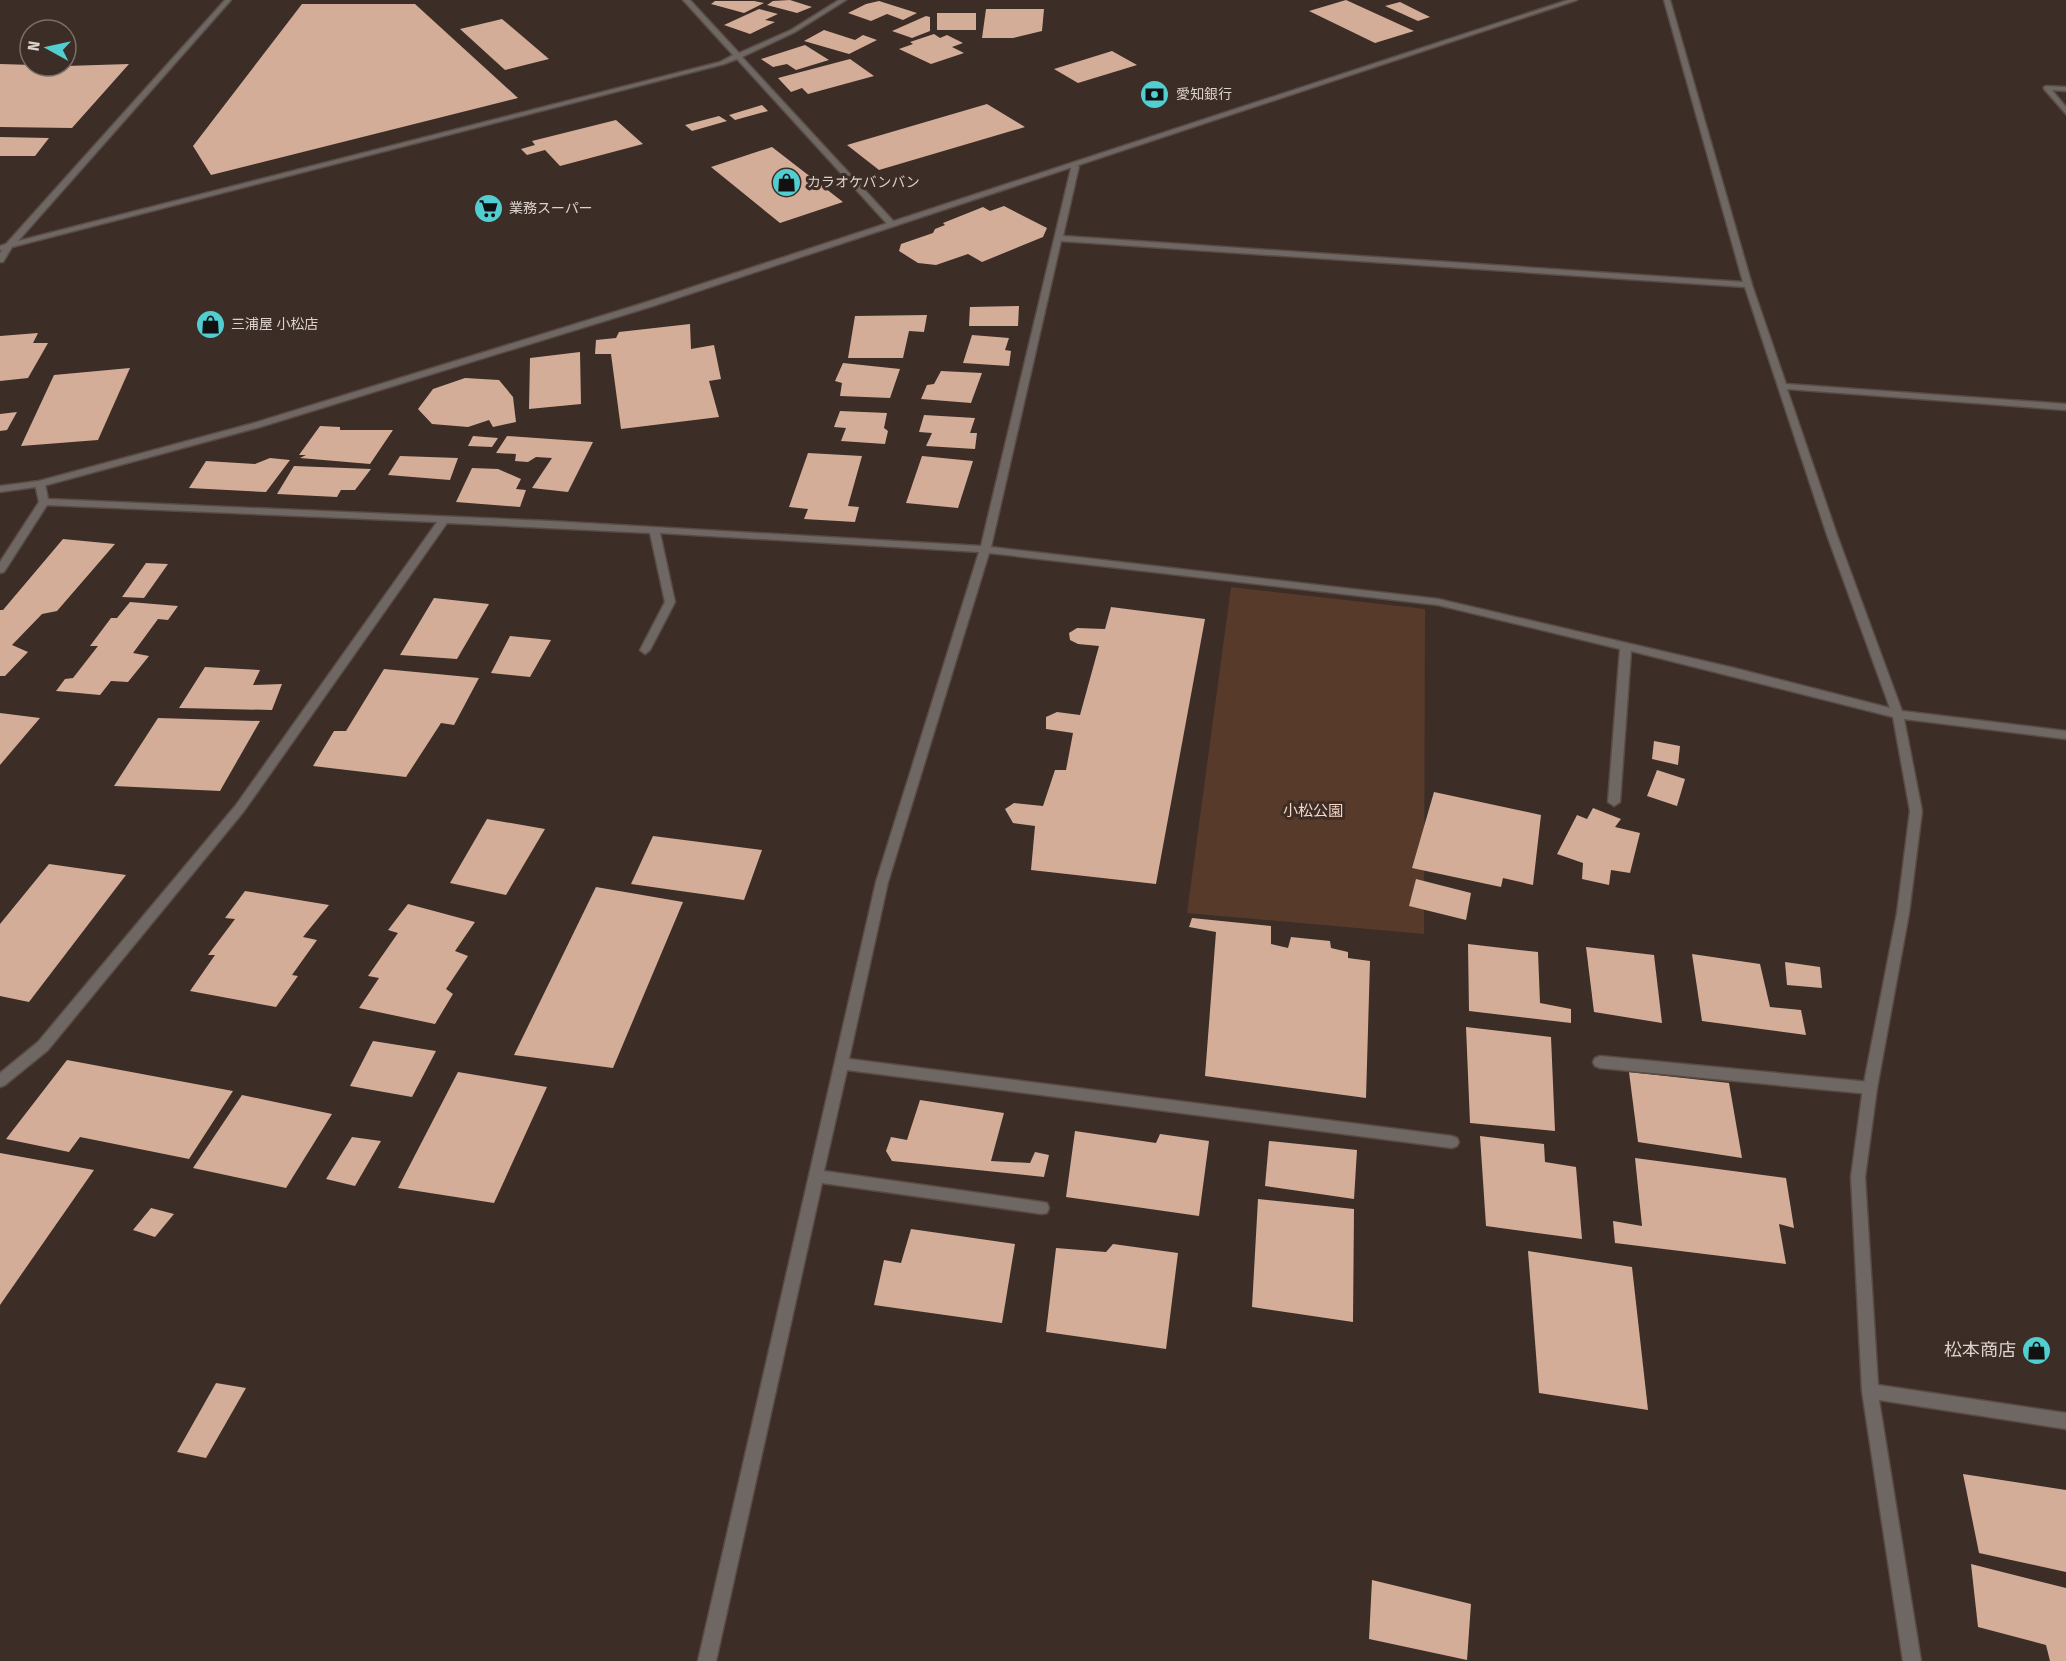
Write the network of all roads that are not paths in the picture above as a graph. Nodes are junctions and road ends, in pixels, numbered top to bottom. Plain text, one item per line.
1 (228, 0) edge
2 (686, 0) edge
3 (843, 0) edge
4 (1574, 0) edge
5 (1667, 0) edge
6 (736, 56) junction
7 (2066, 88) edge
8 (2066, 112) edge
9 (1075, 166) junction
10 (893, 225) junction
11 (1060, 238) junction
12 (4, 248) edge
13 (0, 260) edge
14 (1748, 285) junction
15 (1782, 386) junction
16 (2066, 407) edge
17 (40, 484) junction
18 (0, 489) edge
19 (44, 502) junction
20 (444, 520) junction
21 (654, 530) junction
22 (985, 549) junction
23 (0, 570) edge
24 (1626, 646) junction
25 (645, 650) dead end
26 (1898, 714) junction
27 (2066, 735) edge
28 (1614, 802) dead end
29 (1600, 1062) dead end
30 (842, 1064) junction
31 (0, 1081) edge
32 (1870, 1088) junction
33 (1452, 1142) dead end
34 (816, 1176) junction
35 (1042, 1208) dead end
36 (1870, 1391) junction
37 (2066, 1421) edge
38 (707, 1661) edge
39 (1912, 1661) edge

1 - 12 street
2 - 6 street
3 - 6 street
4 - 9 street
5 - 14 street
6 - 10 street
6 - 12 street
7 - 8 street
9 - 10 street
9 - 11 street
10 - 17 street
11 - 14 street
11 - 22 street
12 - 13 street
14 - 15 street
15 - 16 street
15 - 26 street
17 - 18 street
17 - 19 street
19 - 20 street
19 - 23 street
20 - 21 street
20 - 31 street
21 - 22 street
21 - 25 street
22 - 24 street
22 - 30 street
24 - 26 street
24 - 28 street
26 - 27 street
26 - 32 street
29 - 32 street
30 - 33 street
30 - 34 street
32 - 36 street
34 - 35 street
34 - 38 street
36 - 37 street
36 - 39 street

